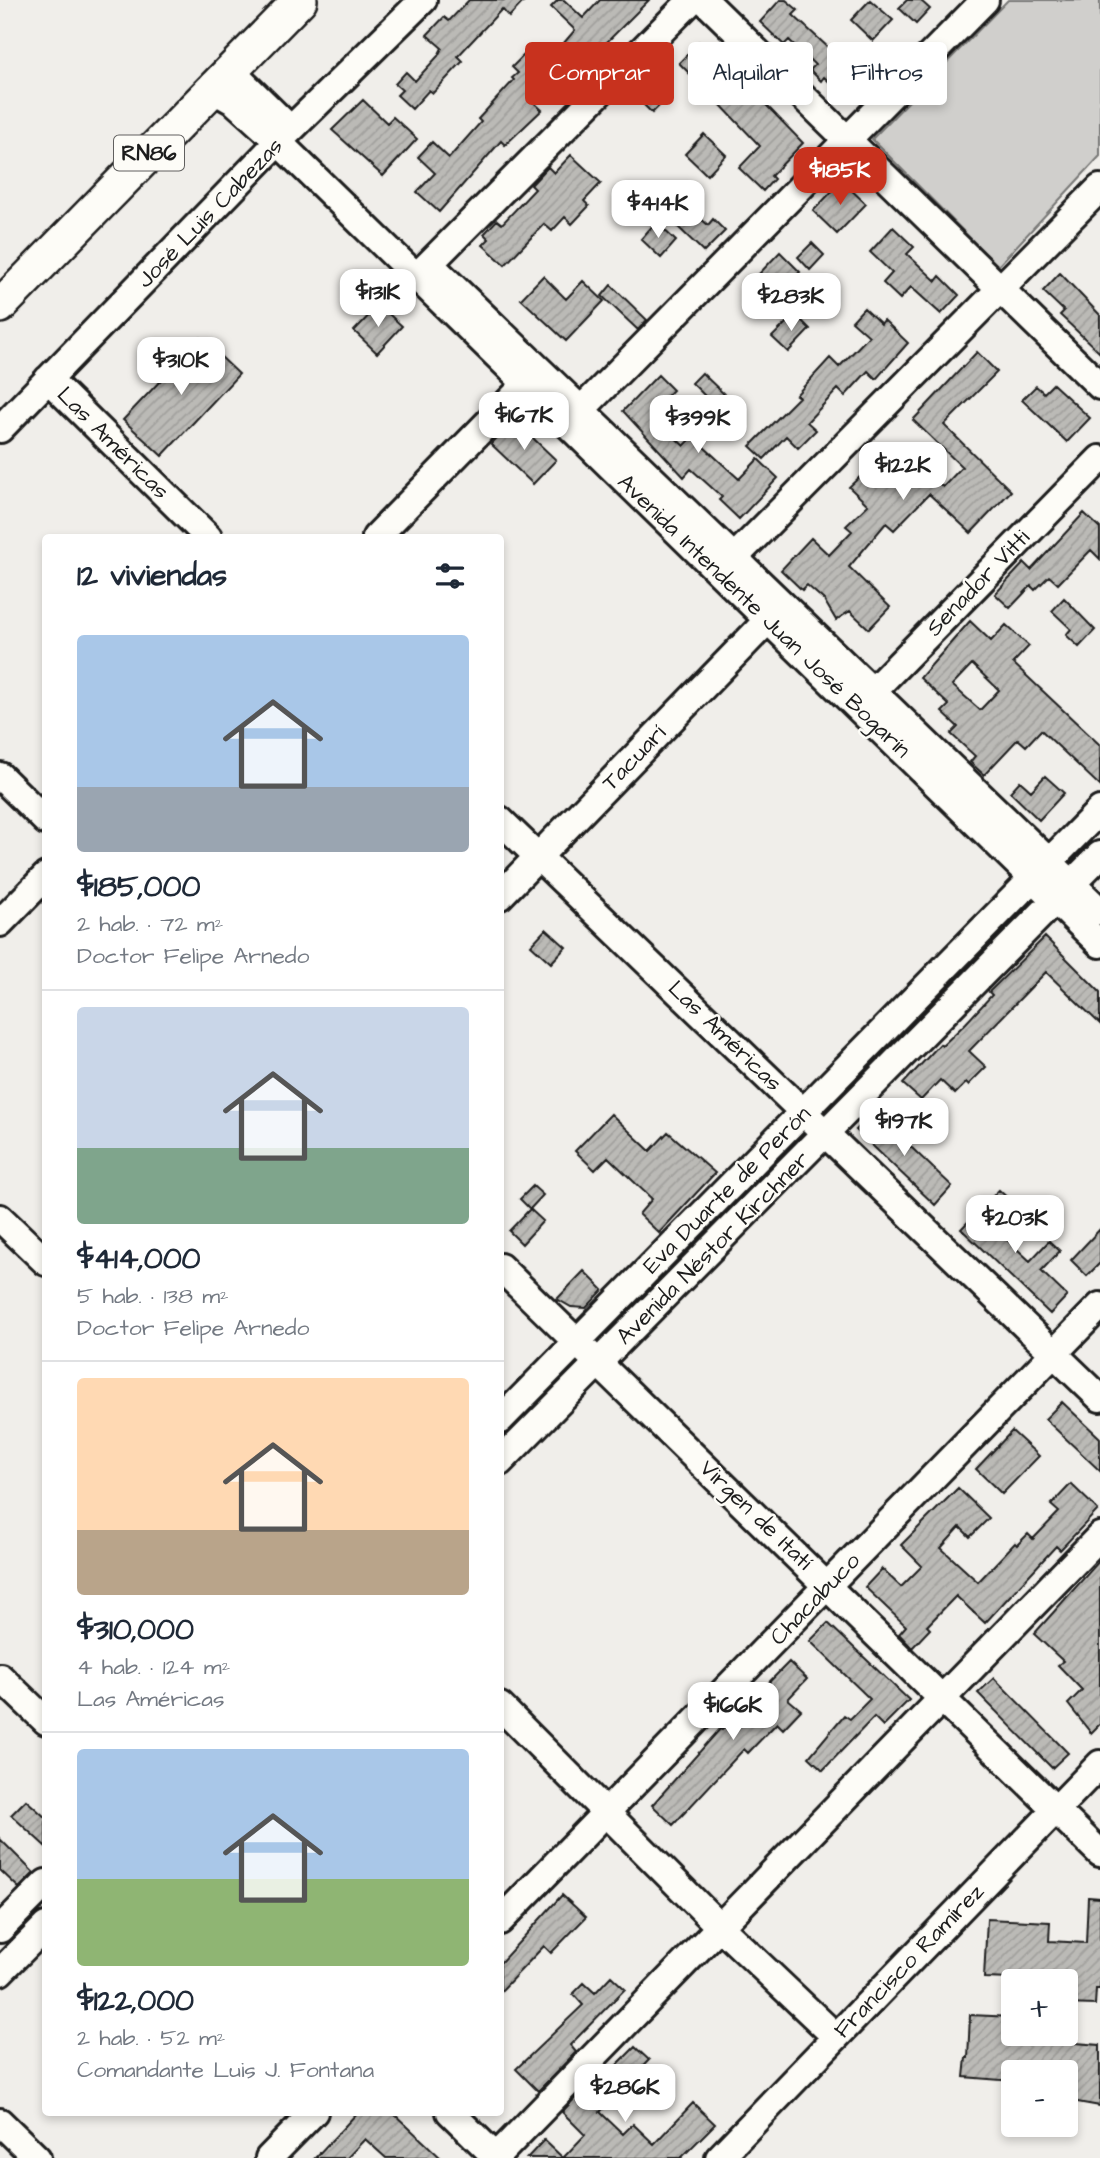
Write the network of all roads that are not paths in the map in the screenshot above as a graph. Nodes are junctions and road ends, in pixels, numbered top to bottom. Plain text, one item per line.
1 (300, 0) edge
2 (423, 0) edge
3 (692, 0) edge
4 (705, 0) edge
5 (985, 0) edge
6 (221, 80) junction
7 (285, 136) junction
8 (849, 141) junction
9 (1100, 188) edge
10 (423, 271) junction
11 (1001, 290) junction
12 (0, 306) edge
13 (48, 379) junction
14 (526, 384) junction
15 (1100, 386) edge
16 (574, 417) junction
17 (0, 429) edge
18 (1100, 459) edge
19 (205, 534) edge
20 (379, 534) edge
21 (727, 566) junction
22 (768, 620) junction
23 (864, 699) junction
24 (0, 776) edge
25 (1100, 810) edge
26 (42, 817) edge
27 (504, 824) edge
28 (1100, 855) edge
29 (539, 857) junction
30 (1040, 870) junction
31 (42, 880) edge
32 (504, 892) edge
33 (1064, 892) junction
34 (1100, 911) edge
35 (0, 923) edge
36 (1100, 944) edge
37 (804, 1111) junction
38 (827, 1133) junction
39 (0, 1218) edge
40 (42, 1258) edge
41 (504, 1272) edge
42 (1100, 1306) edge
43 (578, 1341) junction
44 (1055, 1354) junction
45 (600, 1362) junction
46 (1100, 1398) edge
47 (504, 1416) edge
48 (504, 1458) edge
49 (1100, 1536) edge
50 (828, 1586) junction
51 (0, 1677) edge
52 (943, 1698) junction
53 (504, 1710) edge
54 (42, 1717) edge
55 (1100, 1764) edge
56 (1056, 1810) junction
57 (607, 1812) junction
58 (1100, 1853) edge
59 (42, 1887) edge
60 (504, 1917) edge
61 (720, 1927) junction
62 (0, 1930) edge
63 (42, 1930) edge
64 (0, 1972) edge
65 (836, 2037) junction
66 (310, 2116) edge
67 (454, 2116) edge
68 (0, 2122) edge
69 (37, 2158) edge
70 (270, 2158) edge
71 (496, 2158) edge
72 (719, 2158) edge

1 - 6 main road, RN86
2 - 7 street, José Luis Cabezas
3 - 10 street
4 - 8 street
5 - 8 street
6 - 7 street, Avenida Intendente Juan José Bogarín
6 - 12 main road, RN86
7 - 10 street, Avenida Intendente Juan José Bogarín
7 - 13 street, José Luis Cabezas
8 - 11 street
8 - 16 street
9 - 11 street
10 - 14 street, Avenida Intendente Juan José Bogarín
10 - 16 street, Avenida Intendente Juan José Bogarín
11 - 15 street
11 - 21 street
13 - 17 street, José Luis Cabezas
13 - 19 street, Las Américas
14 - 16 street, Avenida Intendente Juan José Bogarín
14 - 20 street
16 - 21 street, Avenida Intendente Juan José Bogarín
18 - 23 street, Senador Vitti
21 - 22 street, Avenida Intendente Juan José Bogarín
21 - 23 street, Avenida Intendente Juan José Bogarín
22 - 23 street, Avenida Intendente Juan José Bogarín
22 - 29 street, Tacuarí
23 - 30 street, Avenida Intendente Juan José Bogarín
24 - 26 street
25 - 30 street, Eva Duarte de Perón
27 - 29 street, Las Américas
28 - 33 street
29 - 32 street, Tacuarí
29 - 37 street, Las Américas
30 - 33 street, Avenida Intendente Juan José Bogarín
30 - 37 street, Eva Duarte de Perón
31 - 35 street
33 - 34 street, Avenida Intendente Juan José Bogarín
33 - 36 street, Avenida Intendente Juan José Bogarín
33 - 38 street, Avenida Néstor Kirchner
37 - 38 street, Las Américas
37 - 43 street, Eva Duarte de Perón
38 - 44 street, Las Américas
38 - 45 street, Avenida Néstor Kirchner
39 - 40 street
41 - 43 street, Virgen de Itatí
42 - 44 street, Chacabuco
43 - 45 street, Virgen de Itatí
43 - 47 street, Eva Duarte de Perón
44 - 46 street, Las Américas
44 - 50 street, Chacabuco
45 - 48 street, Avenida Néstor Kirchner
45 - 50 street, Virgen de Itatí
49 - 52 street
50 - 52 street, Virgen de Itatí
50 - 57 street, Chacabuco
51 - 54 street
52 - 56 street, Virgen de Itatí
52 - 61 street
53 - 57 street
55 - 56 street, Francisco Ramírez
56 - 58 street, Virgen de Itatí
56 - 65 street, Francisco Ramírez
57 - 60 street, Chacabuco
57 - 61 street
59 - 62 street
61 - 65 street
61 - 71 street
63 - 64 street
65 - 72 street, Francisco Ramírez
66 - 70 street
67 - 71 street
68 - 69 street

